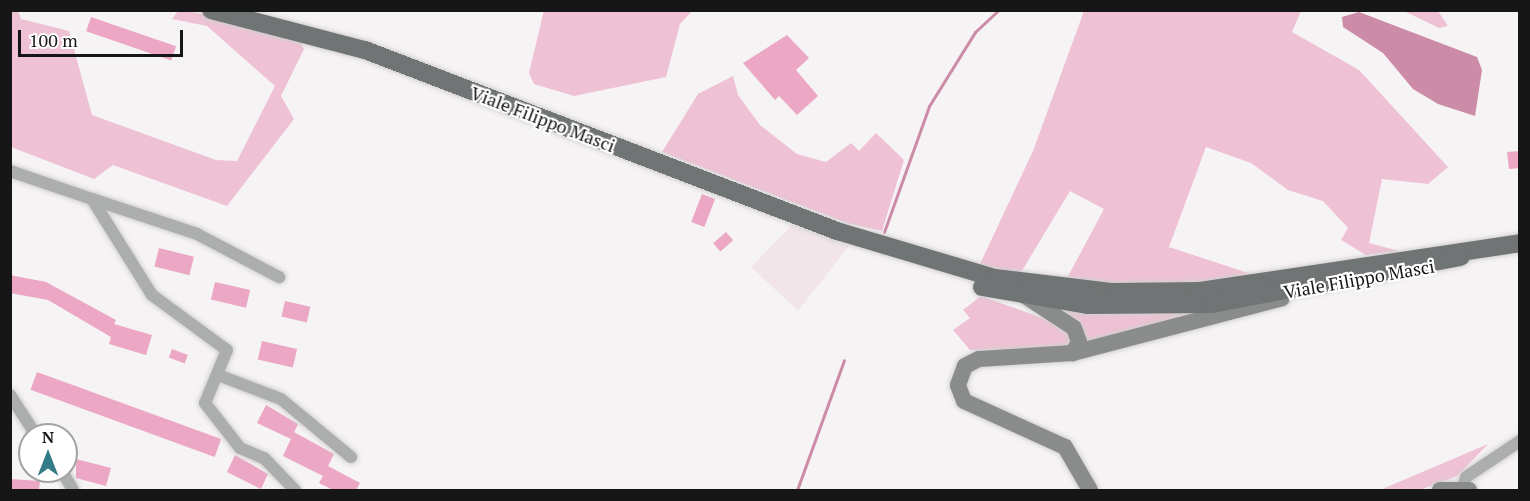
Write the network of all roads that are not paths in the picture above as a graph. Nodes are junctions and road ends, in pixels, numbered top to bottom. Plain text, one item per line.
1 (211, 10) edge
2 (264, 15) edge
3 (10, 171) edge
4 (92, 199) junction
5 (125, 208) junction
6 (110, 231) junction
7 (870, 243) junction
8 (1520, 243) edge
9 (1485, 249) junction
10 (279, 277) dead end
11 (995, 278) junction
12 (1281, 280) junction
13 (1341, 283) junction
14 (1023, 297) junction
15 (1231, 302) junction
16 (1190, 323) junction
17 (1073, 353) junction
18 (218, 375) junction
19 (10, 395) edge
20 (28, 423) edge
21 (1520, 441) edge
22 (351, 457) dead end
23 (1466, 489) edge
24 (295, 490) edge
25 (1090, 490) edge
26 (1440, 490) edge

1 - 2 main road, Viale Filippo Masci
2 - 7 main road, Viale Filippo Masci
3 - 4 street
4 - 5 street
4 - 6 street
5 - 6 street
5 - 10 street
6 - 18 street
7 - 11 main road, Viale Filippo Masci
7 - 14 main road, Viale Filippo Masci
8 - 9 main road, Viale Filippo Masci
9 - 12 main road, Viale Filippo Masci
9 - 13 main road, Viale Filippo Masci
11 - 12 main road, Viale Filippo Masci
11 - 14 main road, Viale Filippo Masci
12 - 15 main road, Viale Filippo Masci
13 - 15 main road, Viale Filippo Masci
13 - 16 main road
14 - 15 main road, Viale Filippo Masci
14 - 17 main road
15 - 16 main road
16 - 17 main road
17 - 25 main road
18 - 22 street
18 - 24 street
19 - 20 street
21 - 23 street
23 - 26 main road

